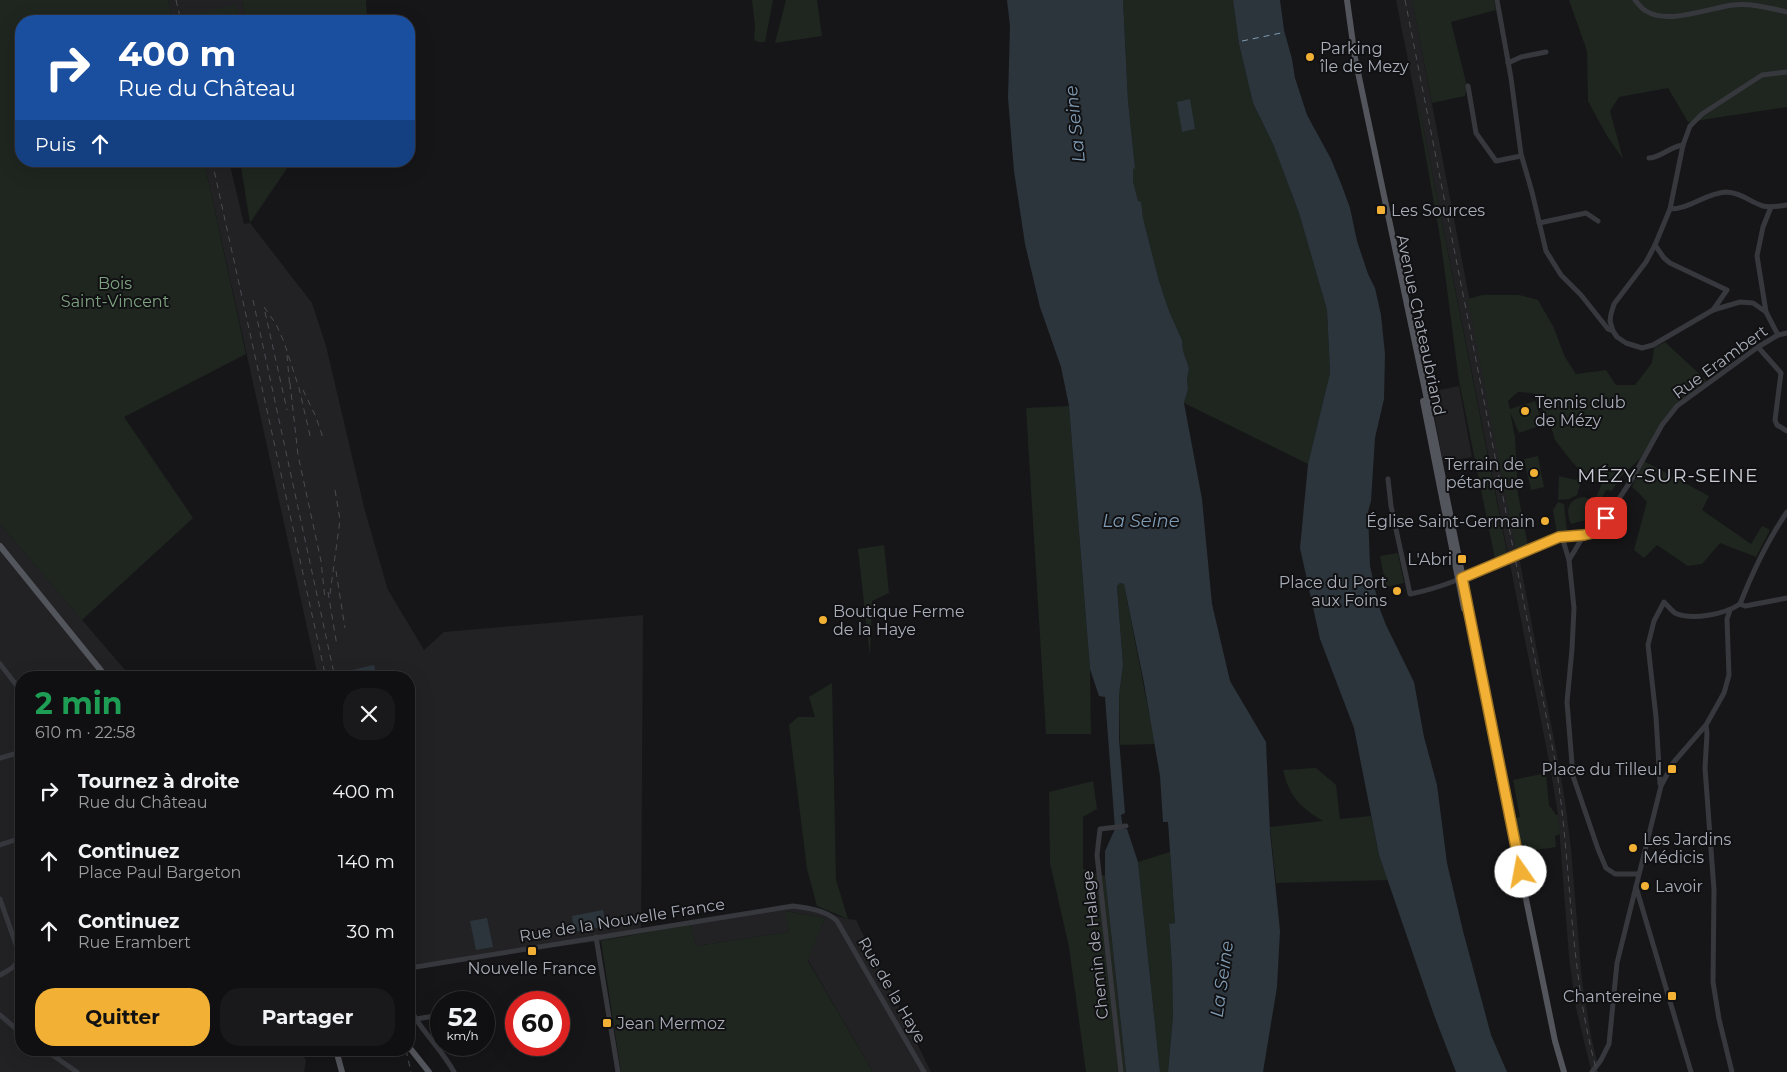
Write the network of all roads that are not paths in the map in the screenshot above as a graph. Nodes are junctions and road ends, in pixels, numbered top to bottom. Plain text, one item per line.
1 (1346, 0) edge
2 (1635, 0) edge
3 (1499, 1) edge
4 (1787, 12) edge
5 (1546, 52) dead end
6 (1508, 63) junction
7 (1787, 72) edge
8 (1468, 86) dead end
9 (1683, 145) junction
10 (1521, 156) junction
11 (1649, 158) dead end
12 (1787, 205) edge
13 (1771, 207) junction
14 (1670, 209) junction
15 (1598, 221) dead end
16 (1539, 223) junction
17 (1655, 245) junction
18 (1714, 310) junction
19 (1766, 312) junction
20 (1612, 331) junction
21 (1787, 332) edge
22 (1778, 335) junction
23 (1758, 347) junction
24 (1787, 431) edge
25 (1388, 479) dead end
26 (1787, 512) edge
27 (1584, 535) junction
28 (1560, 537) junction
29 (0, 546) edge
30 (1569, 560) junction
31 (1460, 580) junction
32 (1787, 598) edge
33 (1740, 604) junction
34 (1730, 610) junction
35 (0, 664) edge
36 (101, 671) edge
37 (15, 683) edge
38 (1704, 727) junction
39 (15, 754) edge
40 (0, 758) edge
41 (1660, 786) junction
42 (1126, 826) dead end
43 (15, 840) edge
44 (0, 845) edge
45 (1638, 874) junction
46 (1635, 887) junction
47 (0, 899) edge
48 (837, 921) joint
49 (596, 937) junction
50 (15, 942) edge
51 (15, 966) edge
52 (415, 967) edge
53 (0, 975) edge
54 (0, 1015) edge
55 (430, 1017) edge
56 (416, 1019) joint
57 (15, 1028) edge
58 (415, 1054) edge
59 (53, 1056) edge
60 (338, 1056) edge
61 (1594, 1070) edge
62 (76, 1072) edge
63 (342, 1072) edge
64 (429, 1072) edge
65 (454, 1072) edge
66 (618, 1072) edge
67 (924, 1072) edge
68 (1122, 1072) edge
69 (1564, 1072) edge
70 (1691, 1072) edge
71 (1732, 1072) edge

1 - 31 main road, Avenue Chateaubriand
2 - 4 street
3 - 6 street
5 - 6 street
6 - 10 street
7 - 9 street
8 - 10 street
9 - 11 street
9 - 14 street
10 - 16 street
12 - 13 street
13 - 14 street
13 - 19 street
14 - 17 street
15 - 16 street
16 - 20 street
17 - 18 street
17 - 20 street
18 - 19 street
18 - 20 street
19 - 22 street
21 - 22 street, Rue Erambert
22 - 23 street, Rue Erambert
23 - 24 street
23 - 27 street, Rue Erambert
25 - 31 street
26 - 33 street
27 - 28 street
27 - 30 street
28 - 30 street
28 - 31 street
29 - 36 main road
30 - 45 street
31 - 69 main road, Avenue Chateaubriand
32 - 33 street
33 - 34 street
34 - 38 street
34 - 41 street
35 - 37 street
38 - 41 street
38 - 71 street
39 - 40 street
41 - 45 street
42 - 68 street, Chemin de Halage
43 - 44 street
45 - 46 street
46 - 61 street
46 - 70 street
47 - 50 street
48 - 49 street, Rue de la Nouvelle France
48 - 67 street, Rue de la Haye
49 - 52 street, Rue de la Nouvelle France
49 - 66 street
51 - 53 street
54 - 57 street
55 - 56 street
56 - 65 street
58 - 64 main road
59 - 62 street
60 - 63 main road

